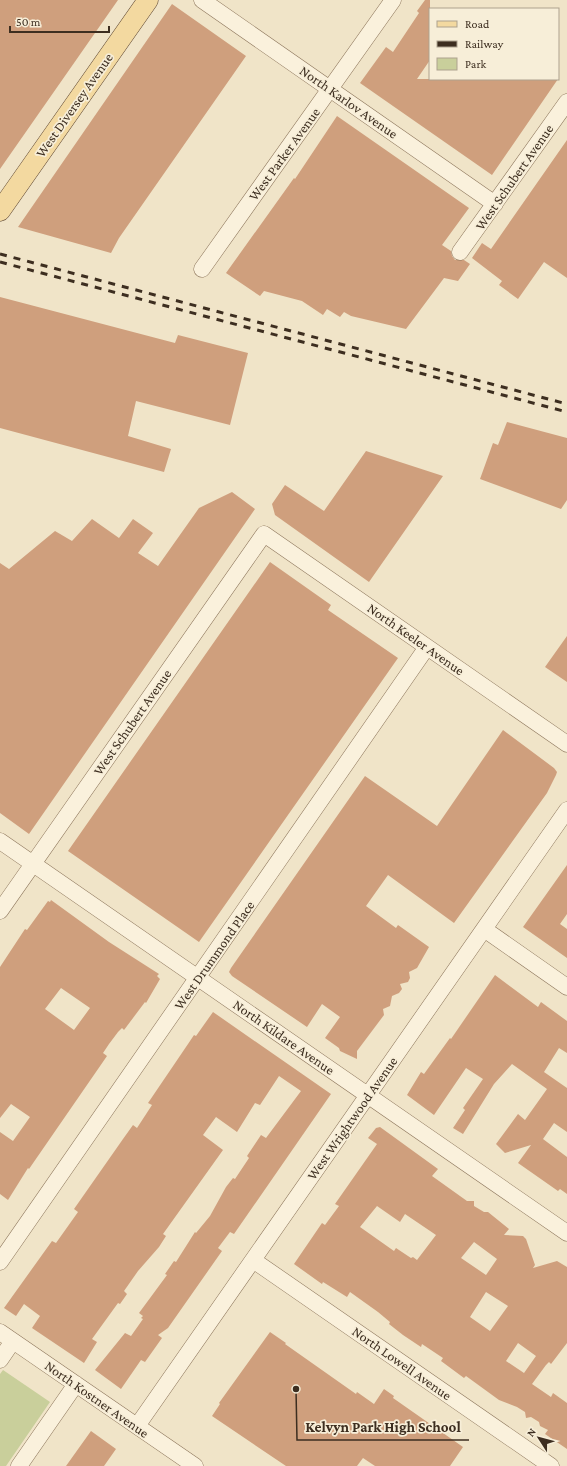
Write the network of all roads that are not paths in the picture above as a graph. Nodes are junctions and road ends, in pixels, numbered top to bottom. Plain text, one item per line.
1 (148, 0) edge
2 (202, 0) edge
3 (393, 0) edge
4 (331, 89) junction
5 (567, 102) edge
6 (495, 204) junction
7 (0, 211) edge
8 (460, 252) dead end
9 (202, 269) dead end
10 (264, 534) joint
11 (427, 647) junction
12 (567, 744) edge
13 (567, 810) edge
14 (0, 841) edge
15 (33, 864) junction
16 (0, 911) edge
17 (484, 929) junction
18 (198, 978) junction
19 (567, 987) edge
20 (368, 1095) junction
21 (567, 1233) edge
22 (253, 1260) junction
23 (0, 1262) edge
24 (0, 1332) edge
25 (13, 1341) junction
26 (0, 1360) edge
27 (76, 1384) junction
28 (137, 1426) junction
29 (19, 1466) edge
30 (194, 1466) edge
31 (551, 1466) edge

1 - 7 main road, West Diversey Avenue
2 - 4 street, North Karlov Avenue
3 - 4 street, West Parker Avenue
4 - 6 street, North Karlov Avenue
4 - 9 street, West Parker Avenue
5 - 6 street, West Schubert Avenue
6 - 8 street, West Schubert Avenue
10 - 11 street, North Keeler Avenue
10 - 15 street, West Schubert Avenue
11 - 12 street, North Keeler Avenue
11 - 18 street, West Drummond Place
13 - 17 street, West Wrightwood Avenue
14 - 15 street, North Kildare Avenue
15 - 16 street, West Schubert Avenue
15 - 18 street, North Kildare Avenue
17 - 19 street
17 - 20 street, West Wrightwood Avenue
18 - 20 street, North Kildare Avenue
18 - 23 street, West Drummond Place
20 - 21 street, North Kildare Avenue
20 - 22 street, West Wrightwood Avenue
22 - 28 street, West Wrightwood Avenue
22 - 31 street, North Lowell Avenue
24 - 25 street, North Kostner Avenue
25 - 26 street
25 - 27 street, North Kostner Avenue
27 - 28 street, North Kostner Avenue
27 - 29 street
28 - 30 street, North Kostner Avenue

